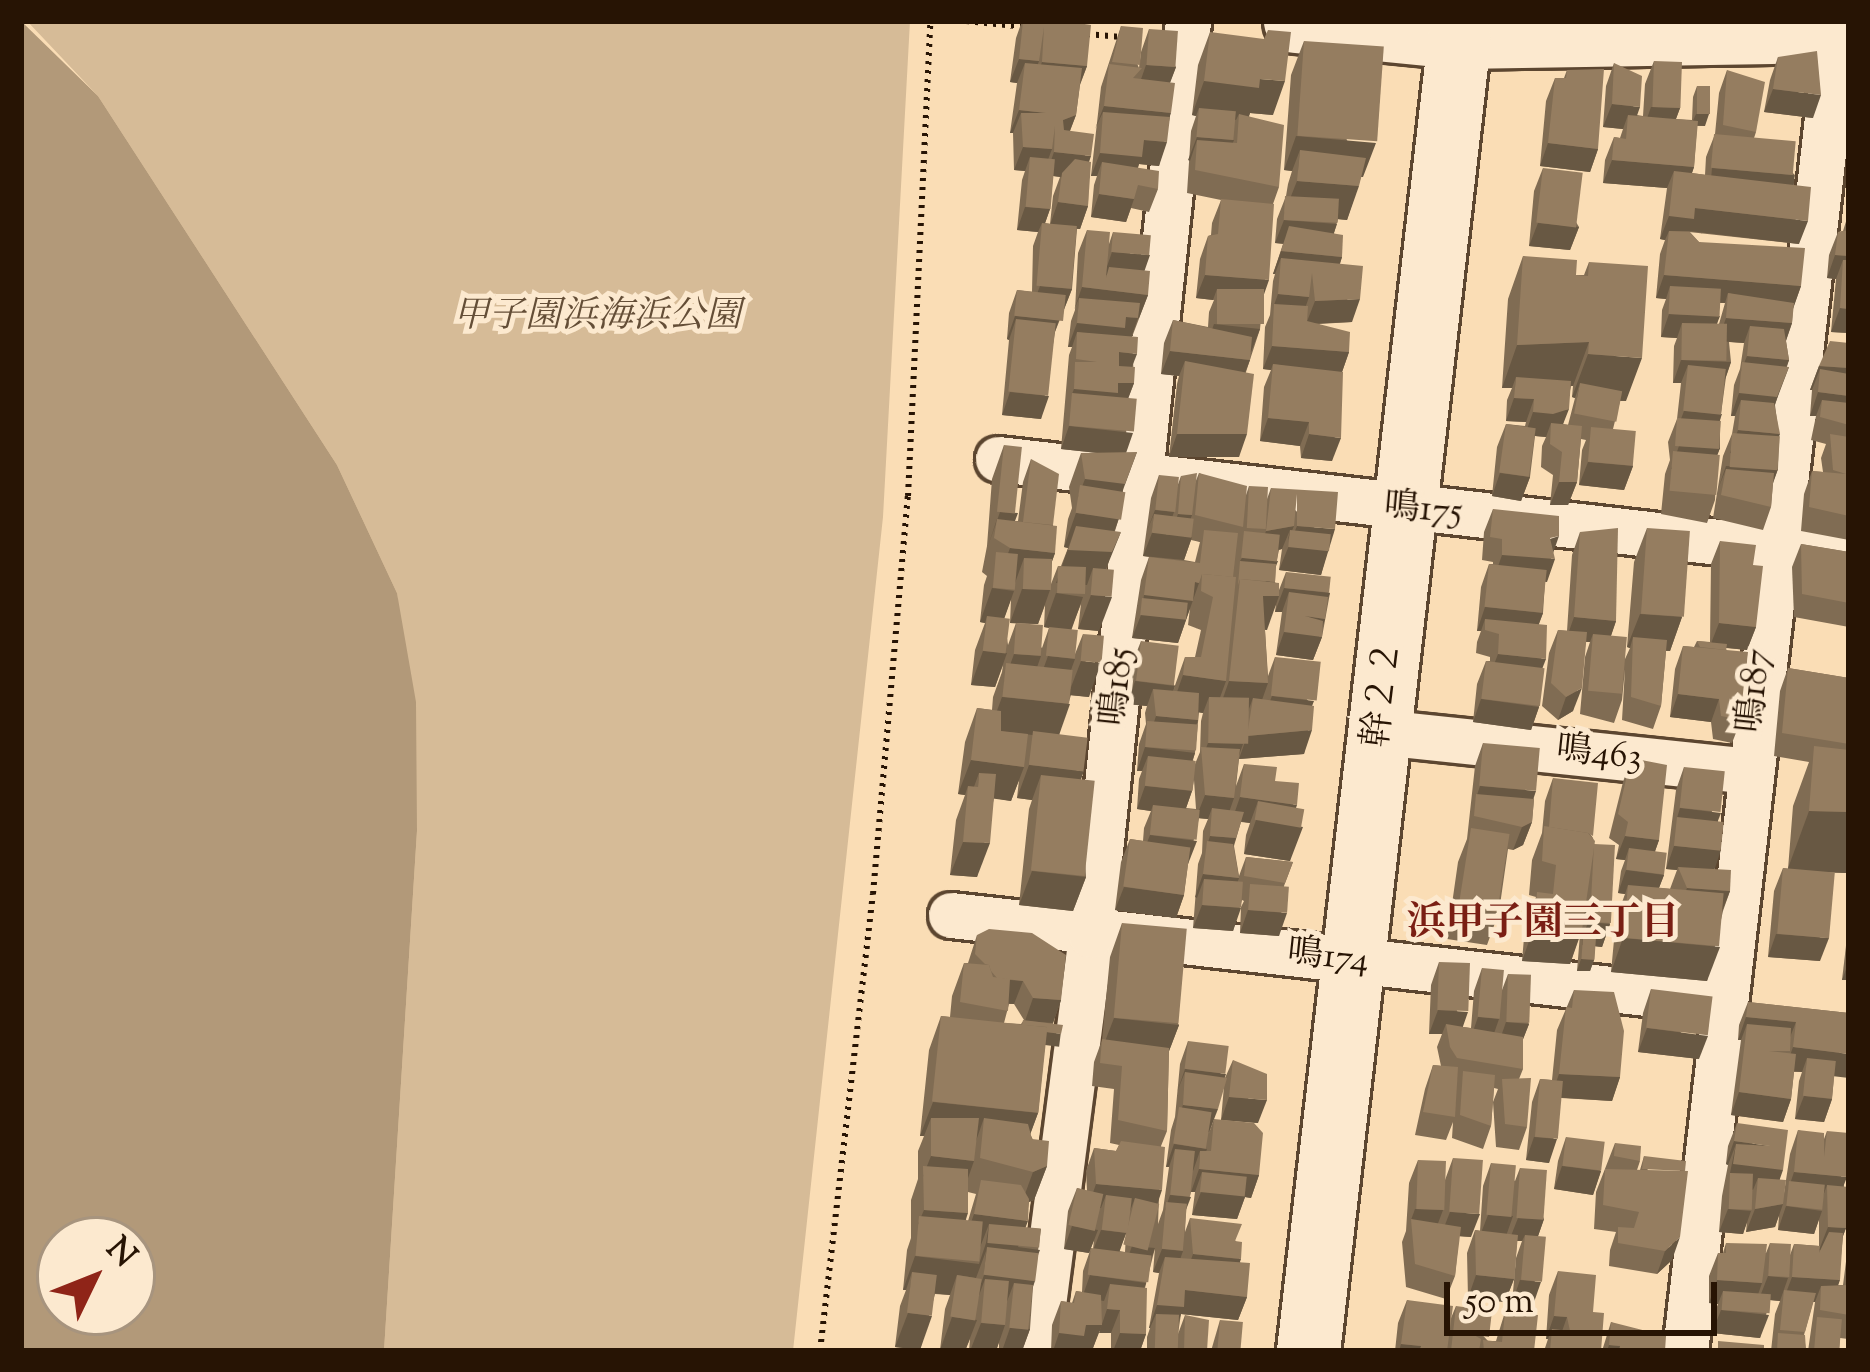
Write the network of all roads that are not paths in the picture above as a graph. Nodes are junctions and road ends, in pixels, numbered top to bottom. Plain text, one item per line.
1 (1295, 21) edge
2 (1458, 29) edge
3 (1828, 29) edge
4 (1186, 33) edge
5 (1797, 339) junction
6 (1849, 346) edge
7 (998, 459) edge
8 (1142, 479) junction
9 (1405, 509) junction
10 (1772, 548) junction
11 (1849, 557) edge
12 (1379, 732) junction
13 (1748, 771) junction
14 (951, 914) dead end
15 (1091, 935) junction
16 (1352, 960) junction
17 (1748, 1004) junction
18 (1037, 1351) edge
19 (1308, 1351) edge
20 (1685, 1351) edge

1 - 2 street
2 - 3 street
2 - 9 street, 幹２２
3 - 5 street, 鳴187
4 - 8 street, 鳴185
5 - 6 street
5 - 10 street, 鳴187
7 - 8 street, 鳴175
8 - 9 street, 鳴175
8 - 15 street, 鳴185
9 - 10 street, 鳴175
9 - 12 street, 幹２２
10 - 11 street, 鳴175
10 - 13 street, 鳴187
12 - 13 street, 鳴463
12 - 16 street, 幹２２
13 - 17 street, 鳴187
14 - 15 street, 鳴174
15 - 16 street, 鳴174
15 - 18 street, 鳴185
16 - 17 street, 鳴174
16 - 19 street, 幹２２
17 - 20 street, 鳴187

